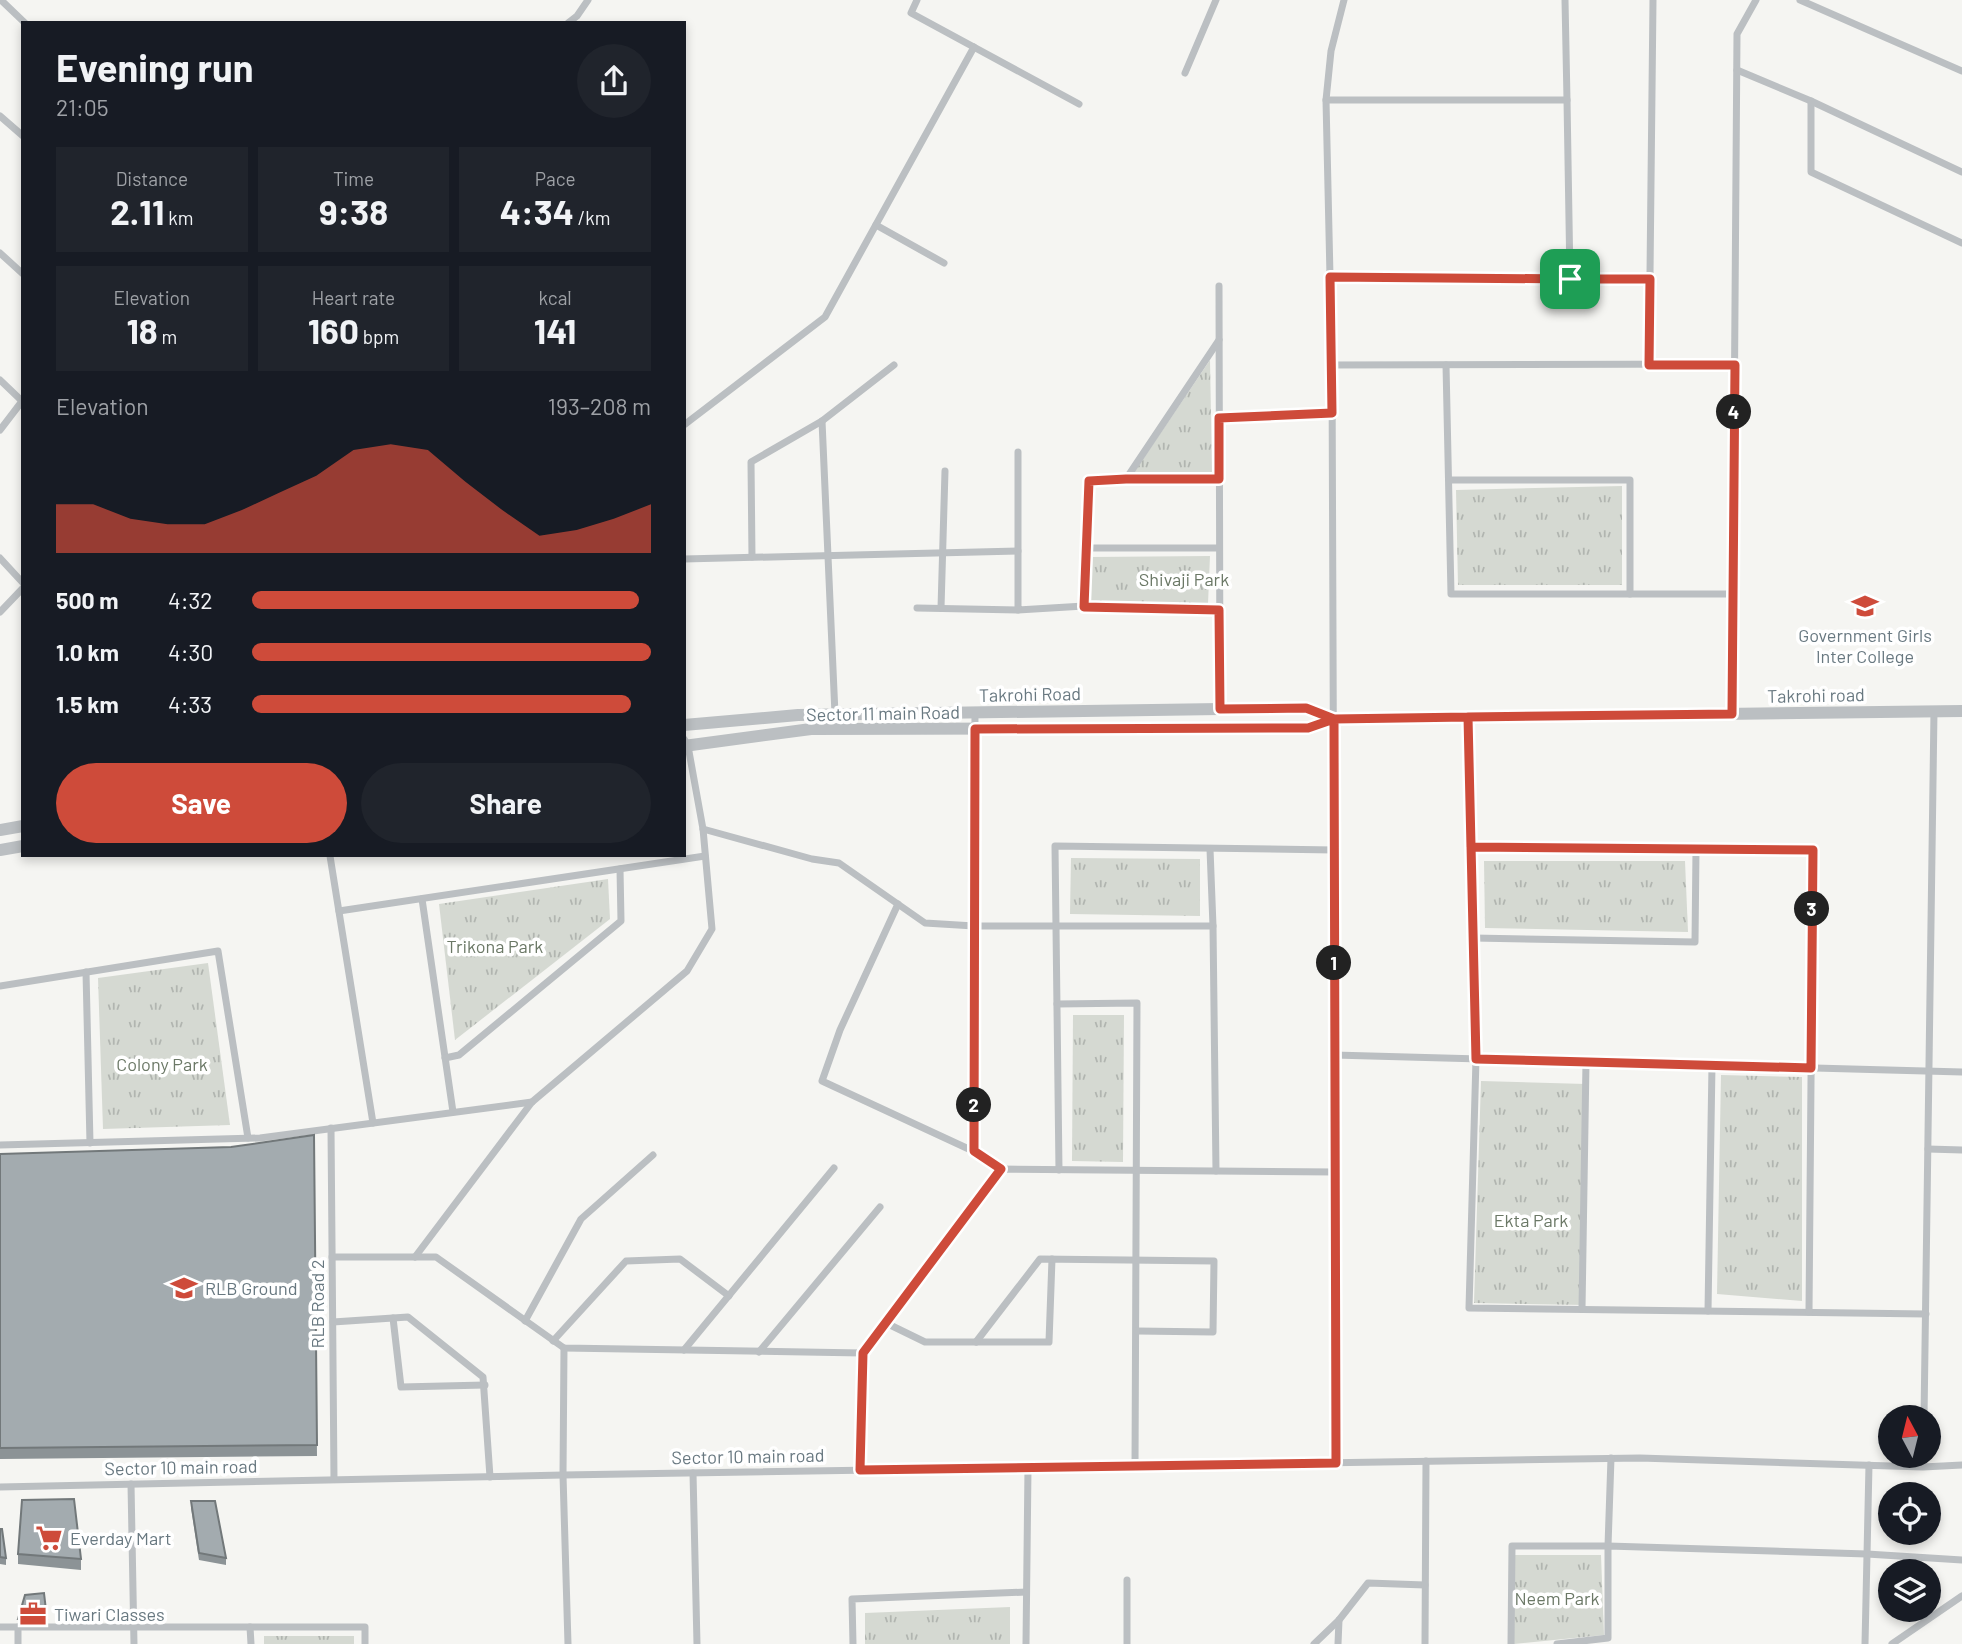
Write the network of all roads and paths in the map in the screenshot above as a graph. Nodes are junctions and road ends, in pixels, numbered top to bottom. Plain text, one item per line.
1 (1, 0) edge
2 (588, 0) edge
3 (917, 0) edge
4 (1216, 0) edge
5 (1344, 0) edge
6 (1565, 0) edge
7 (1653, 0) edge
8 (1756, 0) edge
9 (1800, 0) edge
10 (24, 21) edge
11 (571, 21) edge
12 (974, 47) junction
13 (1737, 70) junction
14 (1962, 71) edge
15 (1185, 73) dead end
16 (1326, 100) junction
17 (1567, 100) junction
18 (1811, 101) junction
19 (1079, 104) dead end
20 (0, 116) edge
21 (21, 134) edge
22 (1962, 173) edge
23 (876, 225) junction
24 (1962, 243) edge
25 (0, 253) edge
26 (944, 263) dead end
27 (21, 272) edge
28 (1330, 277) junction
29 (1570, 279) junction
30 (1650, 279) junction
31 (1219, 286) dead end
32 (1219, 340) junction
33 (894, 365) dead end
34 (1332, 365) junction
35 (1446, 365) junction
36 (1649, 365) junction
37 (1735, 365) junction
38 (0, 380) edge
39 (21, 400) edge
40 (21, 402) edge
41 (1332, 413) junction
42 (1219, 418) junction
43 (822, 421) junction
44 (686, 423) edge
45 (0, 430) edge
46 (1018, 452) dead end
47 (945, 471) dead end
48 (1126, 479) junction
49 (1219, 479) junction
50 (1449, 480) junction
51 (1086, 548) junction
52 (1219, 548) junction
53 (1018, 551) junction
54 (942, 553) junction
55 (752, 557) junction
56 (827, 557) junction
57 (0, 558) edge
58 (686, 559) edge
59 (21, 584) edge
60 (21, 588) edge
61 (1630, 594) junction
62 (1733, 594) junction
63 (1084, 607) junction
64 (917, 608) dead end
65 (941, 608) junction
66 (1018, 610) junction
67 (1219, 610) junction
68 (0, 612) edge
69 (1220, 709) junction
70 (1962, 711) edge
71 (975, 712) junction
72 (1934, 712) junction
73 (835, 714) junction
74 (1732, 714) junction
75 (1468, 717) junction
76 (1334, 719) junction
77 (686, 725) edge
78 (975, 729) junction
79 (686, 744) edge
80 (21, 826) edge
81 (703, 829) junction
82 (0, 830) edge
83 (21, 846) edge
84 (1471, 847) junction
85 (1210, 849) junction
86 (0, 850) edge
87 (1334, 850) junction
88 (1696, 850) junction
89 (705, 856) junction
90 (330, 857) edge
91 (620, 869) junction
92 (422, 899) junction
93 (898, 904) junction
94 (339, 911) junction
95 (974, 926) junction
96 (1056, 926) junction
97 (1213, 926) junction
98 (1473, 938) junction
99 (86, 972) junction
100 (0, 986) edge
101 (1056, 1004) junction
102 (1334, 1055) junction
103 (445, 1058) junction
104 (1476, 1059) junction
105 (1586, 1062) junction
106 (1712, 1066) junction
107 (1811, 1068) junction
108 (1929, 1072) junction
109 (1962, 1072) edge
110 (532, 1102) junction
111 (453, 1112) junction
112 (373, 1123) junction
113 (331, 1128) junction
114 (248, 1138) junction
115 (90, 1143) junction
116 (0, 1145) edge
117 (1928, 1149) junction
118 (1962, 1150) edge
119 (974, 1151) junction
120 (653, 1155) dead end
121 (834, 1168) dead end
122 (1001, 1169) junction
123 (1059, 1170) junction
124 (1138, 1170) junction
125 (1216, 1171) junction
126 (1335, 1172) junction
127 (880, 1207) dead end
128 (332, 1256) junction
129 (415, 1257) junction
130 (1052, 1259) junction
131 (1137, 1260) junction
132 (729, 1296) junction
133 (1582, 1309) junction
134 (1708, 1311) junction
135 (1810, 1312) junction
136 (1926, 1314) junction
137 (393, 1318) junction
138 (525, 1321) junction
139 (333, 1322) junction
140 (886, 1322) junction
141 (1136, 1331) junction
142 (553, 1340) junction
143 (976, 1342) junction
144 (564, 1348) junction
145 (684, 1350) junction
146 (759, 1352) junction
147 (863, 1353) junction
148 (485, 1385) junction
149 (1924, 1405) edge
150 (1611, 1458) junction
151 (1426, 1461) junction
152 (1336, 1463) junction
153 (1869, 1465) junction
154 (1878, 1465) edge
155 (1962, 1465) edge
156 (1135, 1466) junction
157 (1941, 1466) edge
158 (1028, 1468) junction
159 (860, 1470) junction
160 (693, 1473) junction
161 (563, 1475) junction
162 (490, 1477) junction
163 (334, 1479) junction
164 (131, 1484) junction
165 (0, 1487) edge
166 (1608, 1546) junction
167 (1867, 1554) junction
168 (1962, 1560) edge
169 (1127, 1580) dead end
170 (1425, 1585) junction
171 (1026, 1592) junction
172 (1962, 1596) edge
173 (1339, 1620) junction
174 (0, 1627) edge
175 (18, 1627) junction
176 (134, 1627) junction
177 (250, 1627) junction
178 (18, 1644) edge
179 (134, 1644) edge
180 (251, 1644) edge
181 (365, 1644) edge
182 (568, 1644) edge
183 (697, 1644) edge
184 (853, 1644) edge
185 (1026, 1644) edge
186 (1128, 1644) edge
187 (1314, 1644) edge
188 (1338, 1644) edge
189 (1424, 1644) edge
190 (1511, 1644) edge
191 (1557, 1644) edge
192 (1865, 1644) edge
193 (1892, 1644) edge

1 - 10 street
2 - 11 street
3 - 12 street
4 - 15 street
5 - 16 street
6 - 17 street
7 - 30 street
8 - 13 street
9 - 14 street
12 - 19 street
12 - 23 street
13 - 18 street
13 - 37 street
16 - 17 street
16 - 28 street
17 - 29 street
18 - 22 street
18 - 24 street
20 - 21 street
23 - 26 street
23 - 44 street
25 - 27 street
28 - 29 street
28 - 34 street
29 - 30 street
30 - 36 street
31 - 32 street
32 - 42 street
32 - 48 street
33 - 43 street
34 - 35 street
34 - 41 street
35 - 36 street
35 - 50 street
36 - 37 street
37 - 62 street
38 - 39 street
40 - 45 street
41 - 42 street
41 - 76 street
42 - 49 street
43 - 55 street
43 - 56 street
46 - 53 street
47 - 54 street
48 - 49 street
48 - 51 street
49 - 52 street
50 - 61 street
50 - 61 street
51 - 52 street
51 - 63 street
52 - 67 street
53 - 54 street
53 - 66 street
54 - 56 street
54 - 65 street
55 - 56 street
55 - 58 street
56 - 73 street
57 - 59 street
60 - 68 street
61 - 62 street
62 - 74 street
63 - 66 street
63 - 67 street
64 - 65 street
65 - 66 street
67 - 69 street
69 - 71 street, Takrohi Road
69 - 76 street, Takrohi Road
70 - 72 street, Takrohi road
71 - 73 street, Takrohi Road
71 - 78 street
72 - 74 street, Takrohi road
72 - 108 street
73 - 77 street, Takrohi Road
74 - 75 street, Takrohi road
75 - 76 street, Takrohi road
75 - 84 street
76 - 78 street, Sector 11 main Road
76 - 87 street
78 - 79 street, Sector 11 main Road
78 - 95 street
79 - 81 street
80 - 82 street
81 - 89 street
81 - 93 street
83 - 86 street
84 - 88 street
84 - 98 street
85 - 87 street
85 - 96 street
85 - 97 street
87 - 102 street
88 - 98 street
88 - 107 street
89 - 91 street
89 - 110 street
90 - 94 street
91 - 92 street
91 - 103 street
92 - 94 street
92 - 103 street
93 - 95 street
93 - 119 street
94 - 112 street
95 - 96 street
95 - 119 street
96 - 97 street
96 - 101 street
97 - 125 street
98 - 104 street
99 - 100 street
99 - 114 street
99 - 115 street
101 - 123 street
101 - 124 street
102 - 104 street
102 - 126 street
103 - 111 street
104 - 105 street
104 - 133 street
105 - 106 street
105 - 133 street
106 - 107 street
106 - 134 street
107 - 108 street
107 - 135 street
108 - 109 street
108 - 117 street
110 - 111 street
110 - 129 street
111 - 112 street
112 - 113 street
113 - 114 street
113 - 128 street, RLB Road 2
114 - 115 street
115 - 116 street
117 - 118 street
117 - 136 street
119 - 122 street
120 - 138 street
121 - 132 street
122 - 123 street
122 - 140 street
123 - 124 street
124 - 125 street
124 - 131 street
125 - 126 street
126 - 152 street
127 - 146 street
128 - 129 street
128 - 139 street, RLB Road 2
129 - 138 street
130 - 131 street
130 - 143 street
130 - 143 street
131 - 141 street
131 - 141 street
132 - 142 street
132 - 145 street
133 - 134 street
134 - 135 street
135 - 136 street
136 - 149 street
137 - 139 street
137 - 148 street
137 - 148 street
138 - 142 street
139 - 163 street, RLB Road 2
140 - 143 street
140 - 147 street
141 - 156 street
142 - 144 street
144 - 145 street
144 - 161 street
145 - 146 street
146 - 147 street
147 - 159 street
148 - 162 street
150 - 151 street, Sector 10 main road
150 - 153 street, Sector 10 main road
150 - 166 street
151 - 152 street, Sector 10 main road
151 - 170 street
152 - 156 street, Sector 10 main road
153 - 154 street, Sector 10 main road
153 - 167 street
155 - 157 street, Sector 10 main road
156 - 158 street, Sector 10 main road
158 - 159 street, Sector 10 main road
158 - 171 street
159 - 160 street, Sector 10 main road
160 - 161 street, Sector 10 main road
160 - 183 street
161 - 162 street, Sector 10 main road
161 - 182 street
162 - 163 street, Sector 10 main road
163 - 164 street, Sector 10 main road
164 - 165 street, Sector 10 main road
164 - 176 street
166 - 167 street
166 - 190 street
166 - 191 street
167 - 168 street
167 - 192 street
169 - 186 street
170 - 173 street
170 - 189 street
171 - 184 street
171 - 185 street
172 - 193 street
173 - 187 street
173 - 188 street
174 - 175 street
175 - 176 street
175 - 178 street
176 - 177 street
176 - 179 street
177 - 180 street
177 - 181 street

